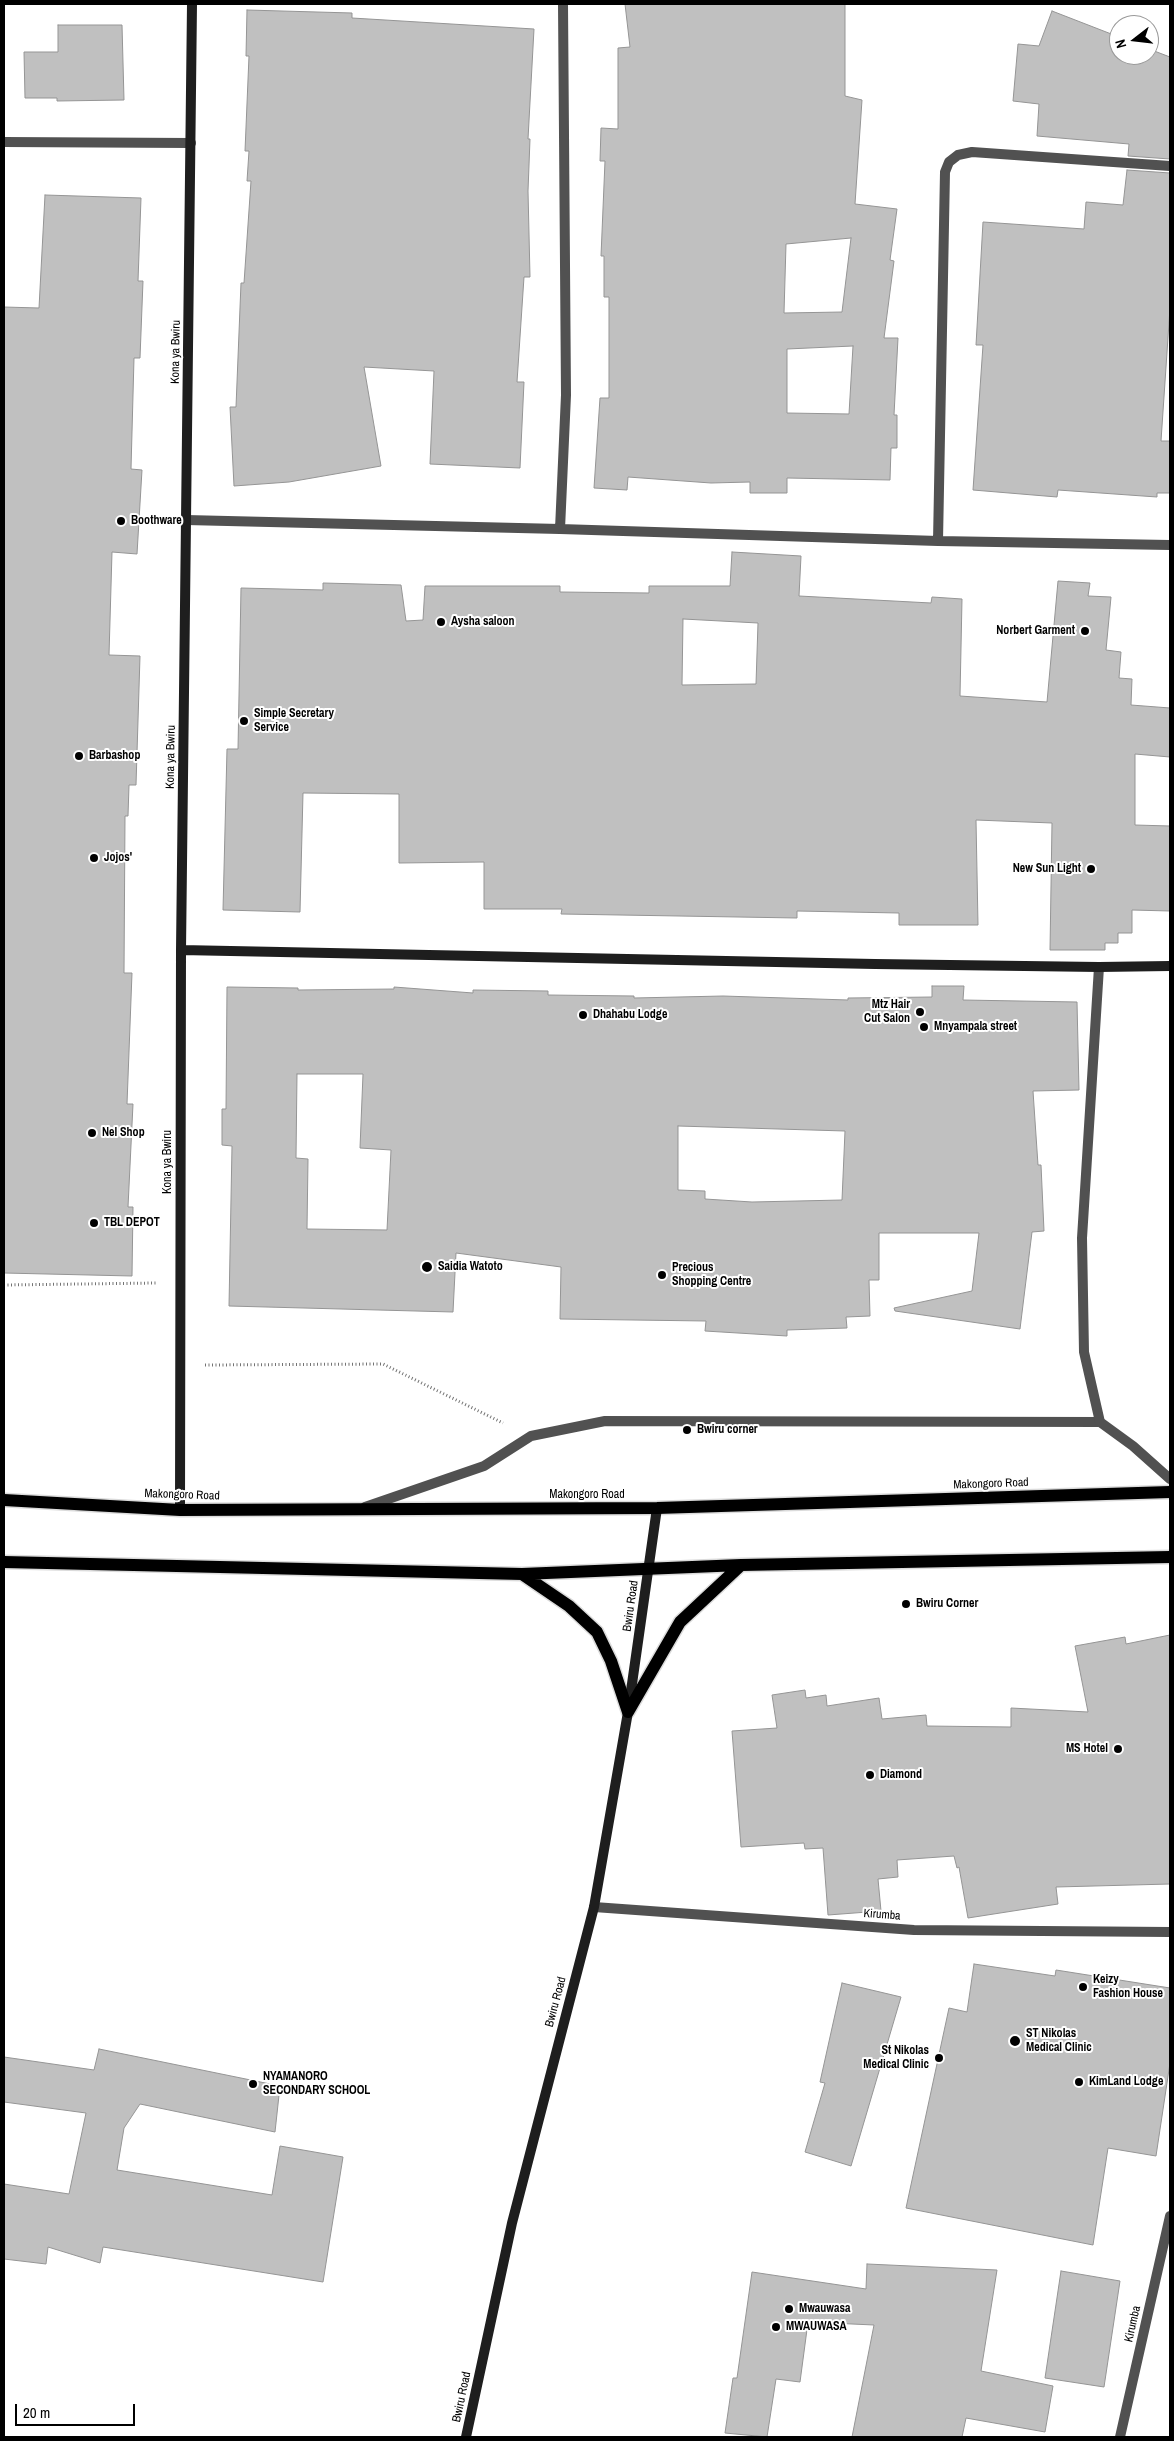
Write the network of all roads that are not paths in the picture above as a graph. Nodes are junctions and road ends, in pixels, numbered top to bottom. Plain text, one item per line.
1 (192, 4) edge
2 (563, 4) edge
3 (4, 142) edge
4 (191, 143) junction
5 (1170, 166) edge
6 (186, 520) junction
7 (560, 529) junction
8 (938, 541) junction
9 (1170, 545) edge
10 (181, 950) junction
11 (1170, 966) edge
12 (1098, 967) junction
13 (1100, 1422) junction
14 (1170, 1479) edge
15 (1170, 1492) edge
16 (4, 1500) edge
17 (657, 1508) junction
18 (180, 1510) junction
19 (357, 1510) junction
20 (1170, 1557) edge
21 (4, 1562) edge
22 (741, 1565) junction
23 (649, 1569) junction
24 (522, 1574) junction
25 (628, 1712) junction
26 (594, 1907) junction
27 (1170, 1932) edge
28 (1170, 2216) edge
29 (466, 2437) edge
30 (1120, 2437) edge

1 - 4 street, Kona ya Bwiru
2 - 7 street
3 - 4 street
4 - 6 street, Kona ya Bwiru
5 - 8 street
6 - 7 street
6 - 10 street, Kona ya Bwiru
7 - 8 street
8 - 9 street
10 - 12 street
10 - 18 street, Kona ya Bwiru
11 - 12 street
12 - 13 street
13 - 14 street
13 - 19 street
15 - 17 main road, Makongoro Road
16 - 18 main road, Makongoro Road
17 - 19 main road, Makongoro Road
17 - 23 street, Bwiru Road
18 - 19 main road, Makongoro Road
20 - 22 main road
21 - 24 main road
22 - 23 main road
22 - 25 main road
23 - 24 main road
23 - 25 street, Bwiru Road
24 - 25 main road
25 - 26 street, Bwiru Road
26 - 27 street, Kirumba
26 - 29 street, Bwiru Road
28 - 30 street, Kirumba

